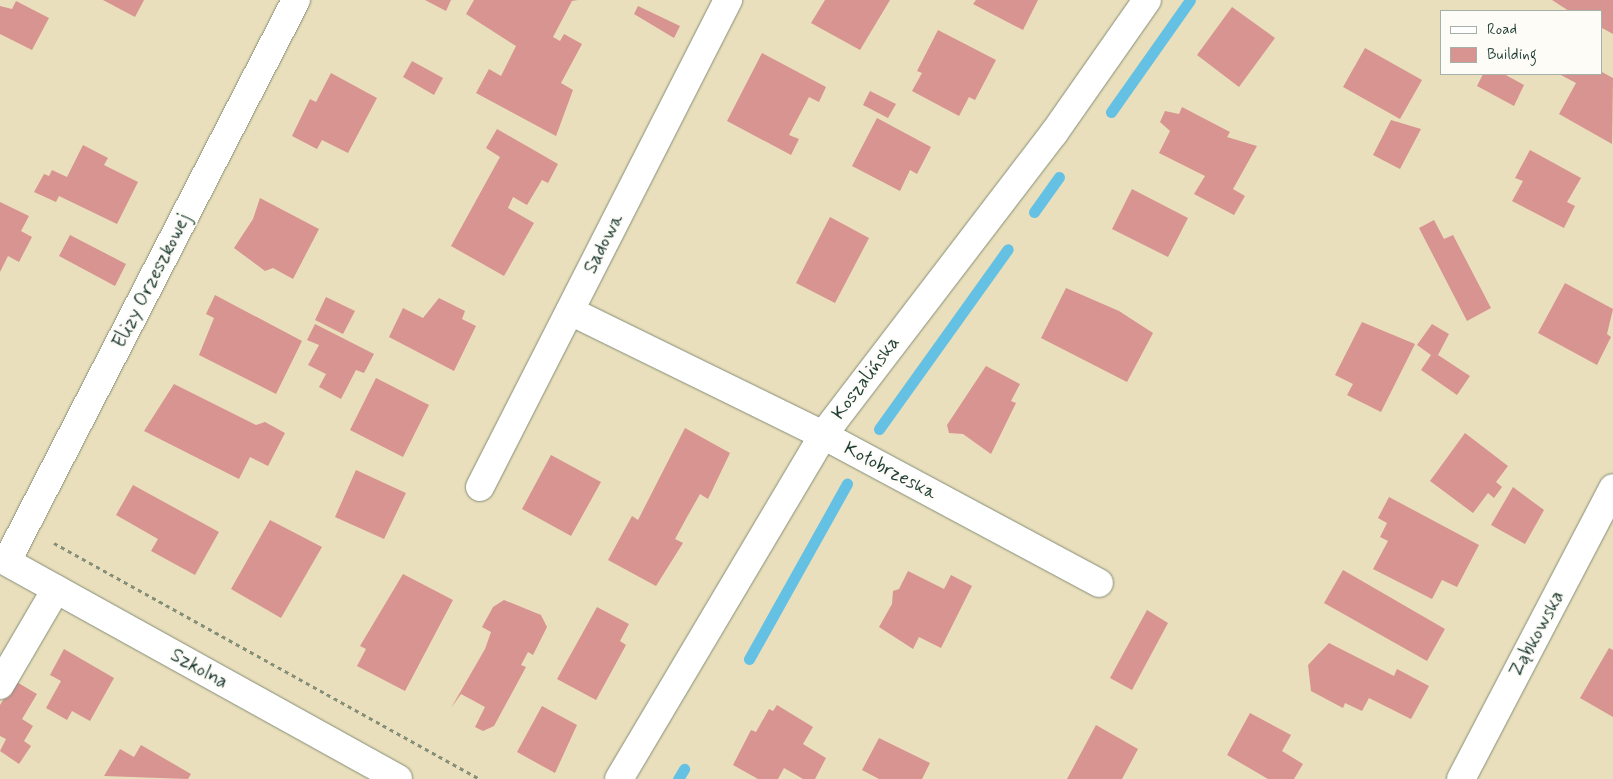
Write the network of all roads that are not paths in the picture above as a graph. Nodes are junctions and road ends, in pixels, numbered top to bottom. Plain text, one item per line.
1 (296, 0) edge
2 (728, 0) edge
3 (1147, 0) edge
4 (570, 311) junction
5 (823, 435) junction
6 (480, 487) dead end
7 (1613, 488) edge
8 (3, 559) edge
9 (1099, 583) dead end
10 (56, 589) junction
11 (0, 685) edge
12 (370, 772) edge
13 (398, 779) edge
14 (619, 779) edge
15 (1460, 779) edge

1 - 8 street, Elizy Orzeszkowej
2 - 4 street, Sadowa
3 - 5 street, Koszalińska
4 - 5 street, Kołobrzeska
4 - 6 street, Sadowa
5 - 9 street, Kołobrzeska
5 - 14 street, Koszalińska
7 - 15 street, Ząbkowska
8 - 10 street, Szkolna
10 - 11 street
10 - 12 street, Szkolna
12 - 13 street, Szkolna

